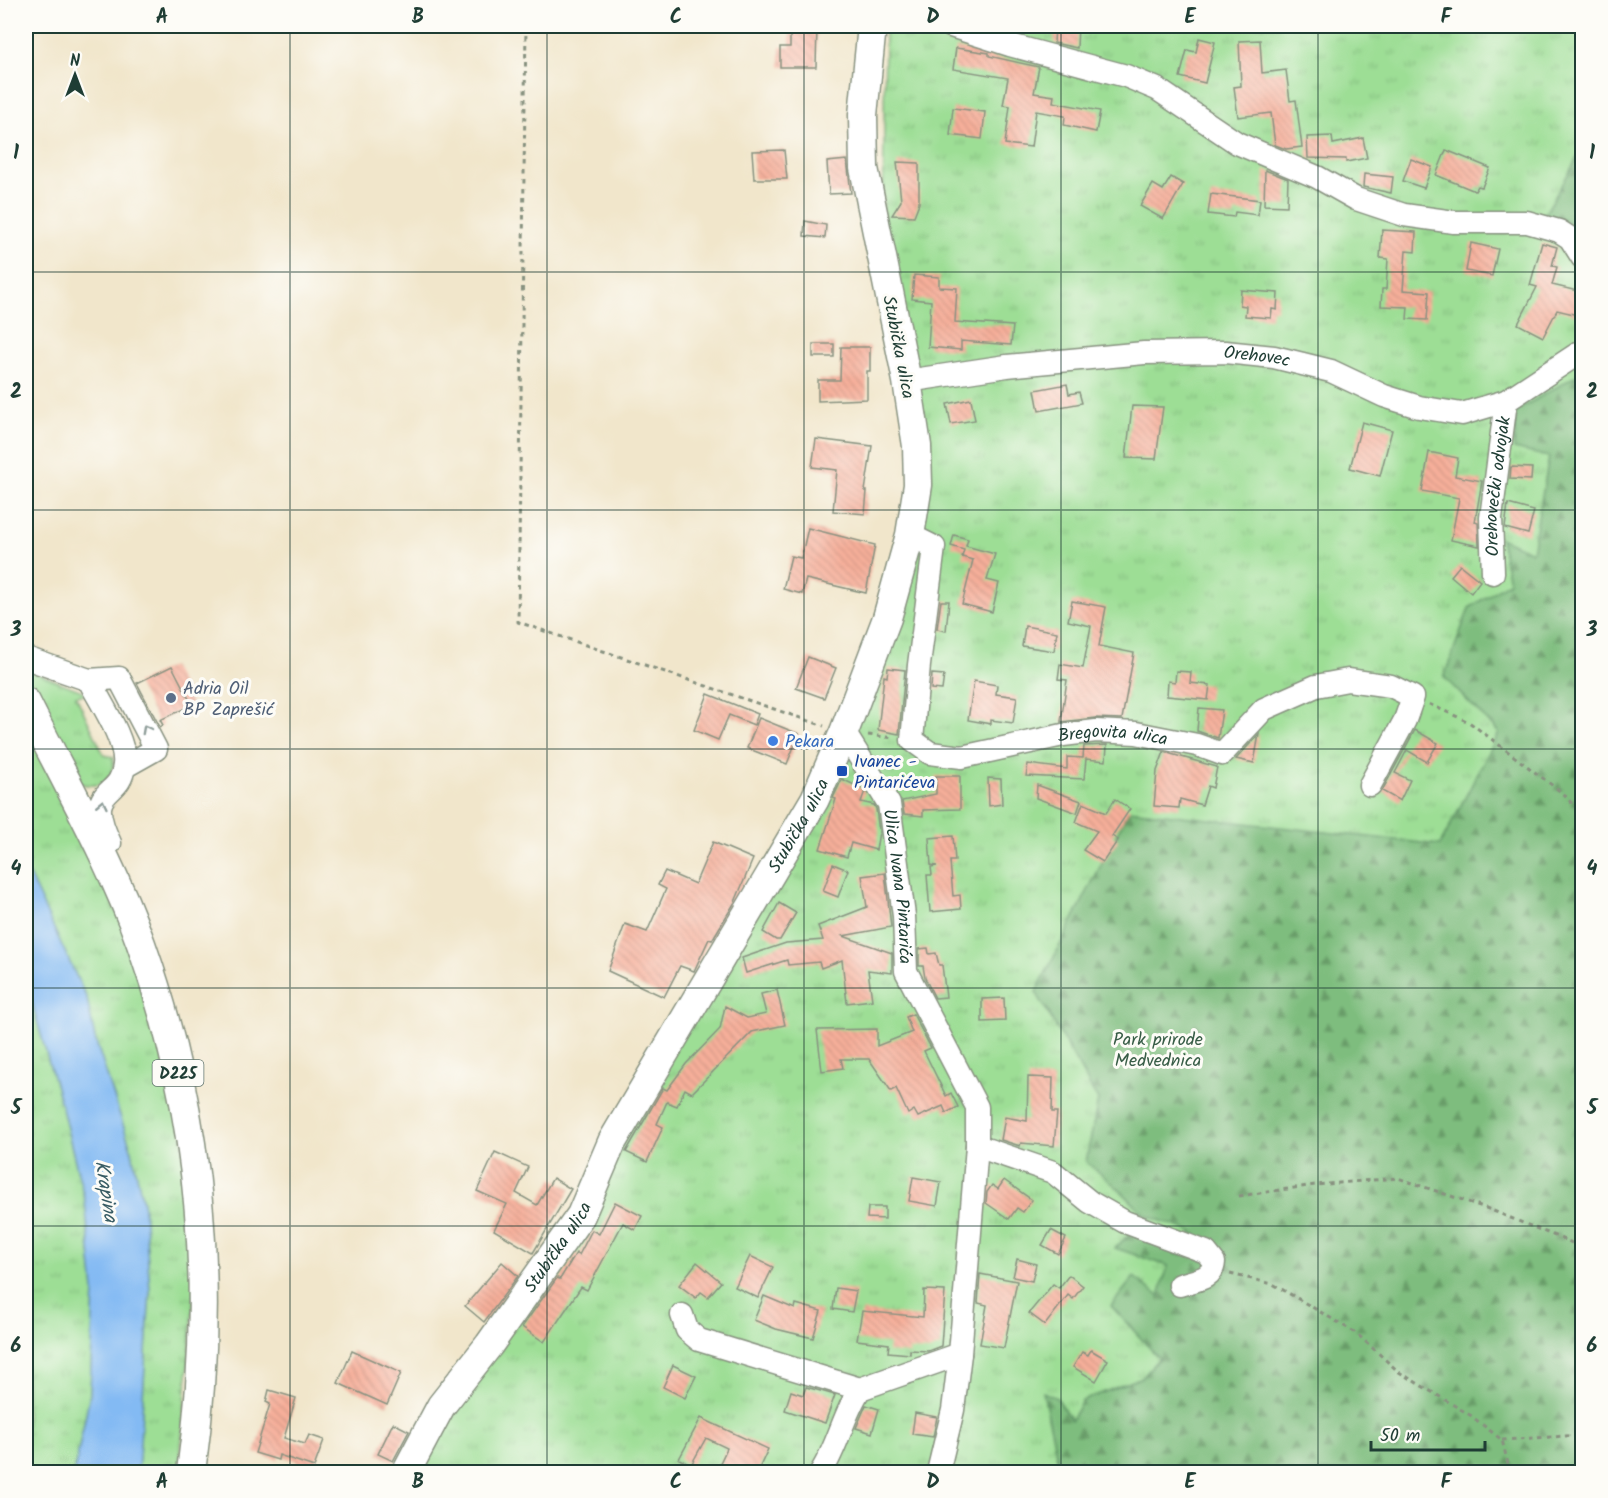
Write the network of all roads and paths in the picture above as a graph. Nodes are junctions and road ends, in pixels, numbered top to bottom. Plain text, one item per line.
1 (526, 26) edge
2 (872, 26) edge
3 (951, 26) edge
4 (1582, 257) edge
5 (1582, 351) edge
6 (907, 381) junction
7 (1506, 401) junction
8 (910, 535) junction
9 (1493, 573) dead end
10 (26, 658) edge
11 (89, 680) junction
12 (1413, 697) junction
13 (26, 702) edge
14 (844, 732) junction
15 (912, 740) junction
16 (124, 766) junction
17 (1370, 785) dead end
18 (1582, 816) edge
19 (123, 899) junction
20 (977, 1146) junction
21 (1239, 1196) dead end
22 (1582, 1246) edge
23 (1214, 1270) junction
24 (1180, 1285) dead end
25 (682, 1315) dead end
26 (960, 1354) junction
27 (860, 1389) junction
28 (1582, 1435) edge
29 (1502, 1440) junction
30 (191, 1473) edge
31 (406, 1473) edge
32 (822, 1473) edge
33 (938, 1473) edge
34 (1510, 1473) edge

1 - 14 path
2 - 6 main road, Stubička ulica
3 - 4 street
5 - 7 street, Orehovec
6 - 7 street, Orehovec
6 - 8 main road, Stubička ulica
7 - 9 street, Orehovečki odvojak
8 - 14 main road, Stubička ulica
8 - 15 street
10 - 11 street
11 - 16 street
16 -> 11 street
12 - 15 street, Bregovita ulica
12 - 17 street
12 - 18 path
13 - 19 main road, D225
14 - 15 path
14 - 20 street, Ulica Ivana Pintarića
14 - 31 main road, Stubička ulica
19 -> 16 street
19 - 30 main road, D225
20 - 23 street
20 - 26 street, Ulica Ivana Pintarića
21 - 22 path
23 - 24 street
23 - 29 path
25 - 27 street
26 - 27 street
26 - 33 street, Ulica Ivana Pintarića
27 - 32 street
28 - 29 path
29 - 34 path

